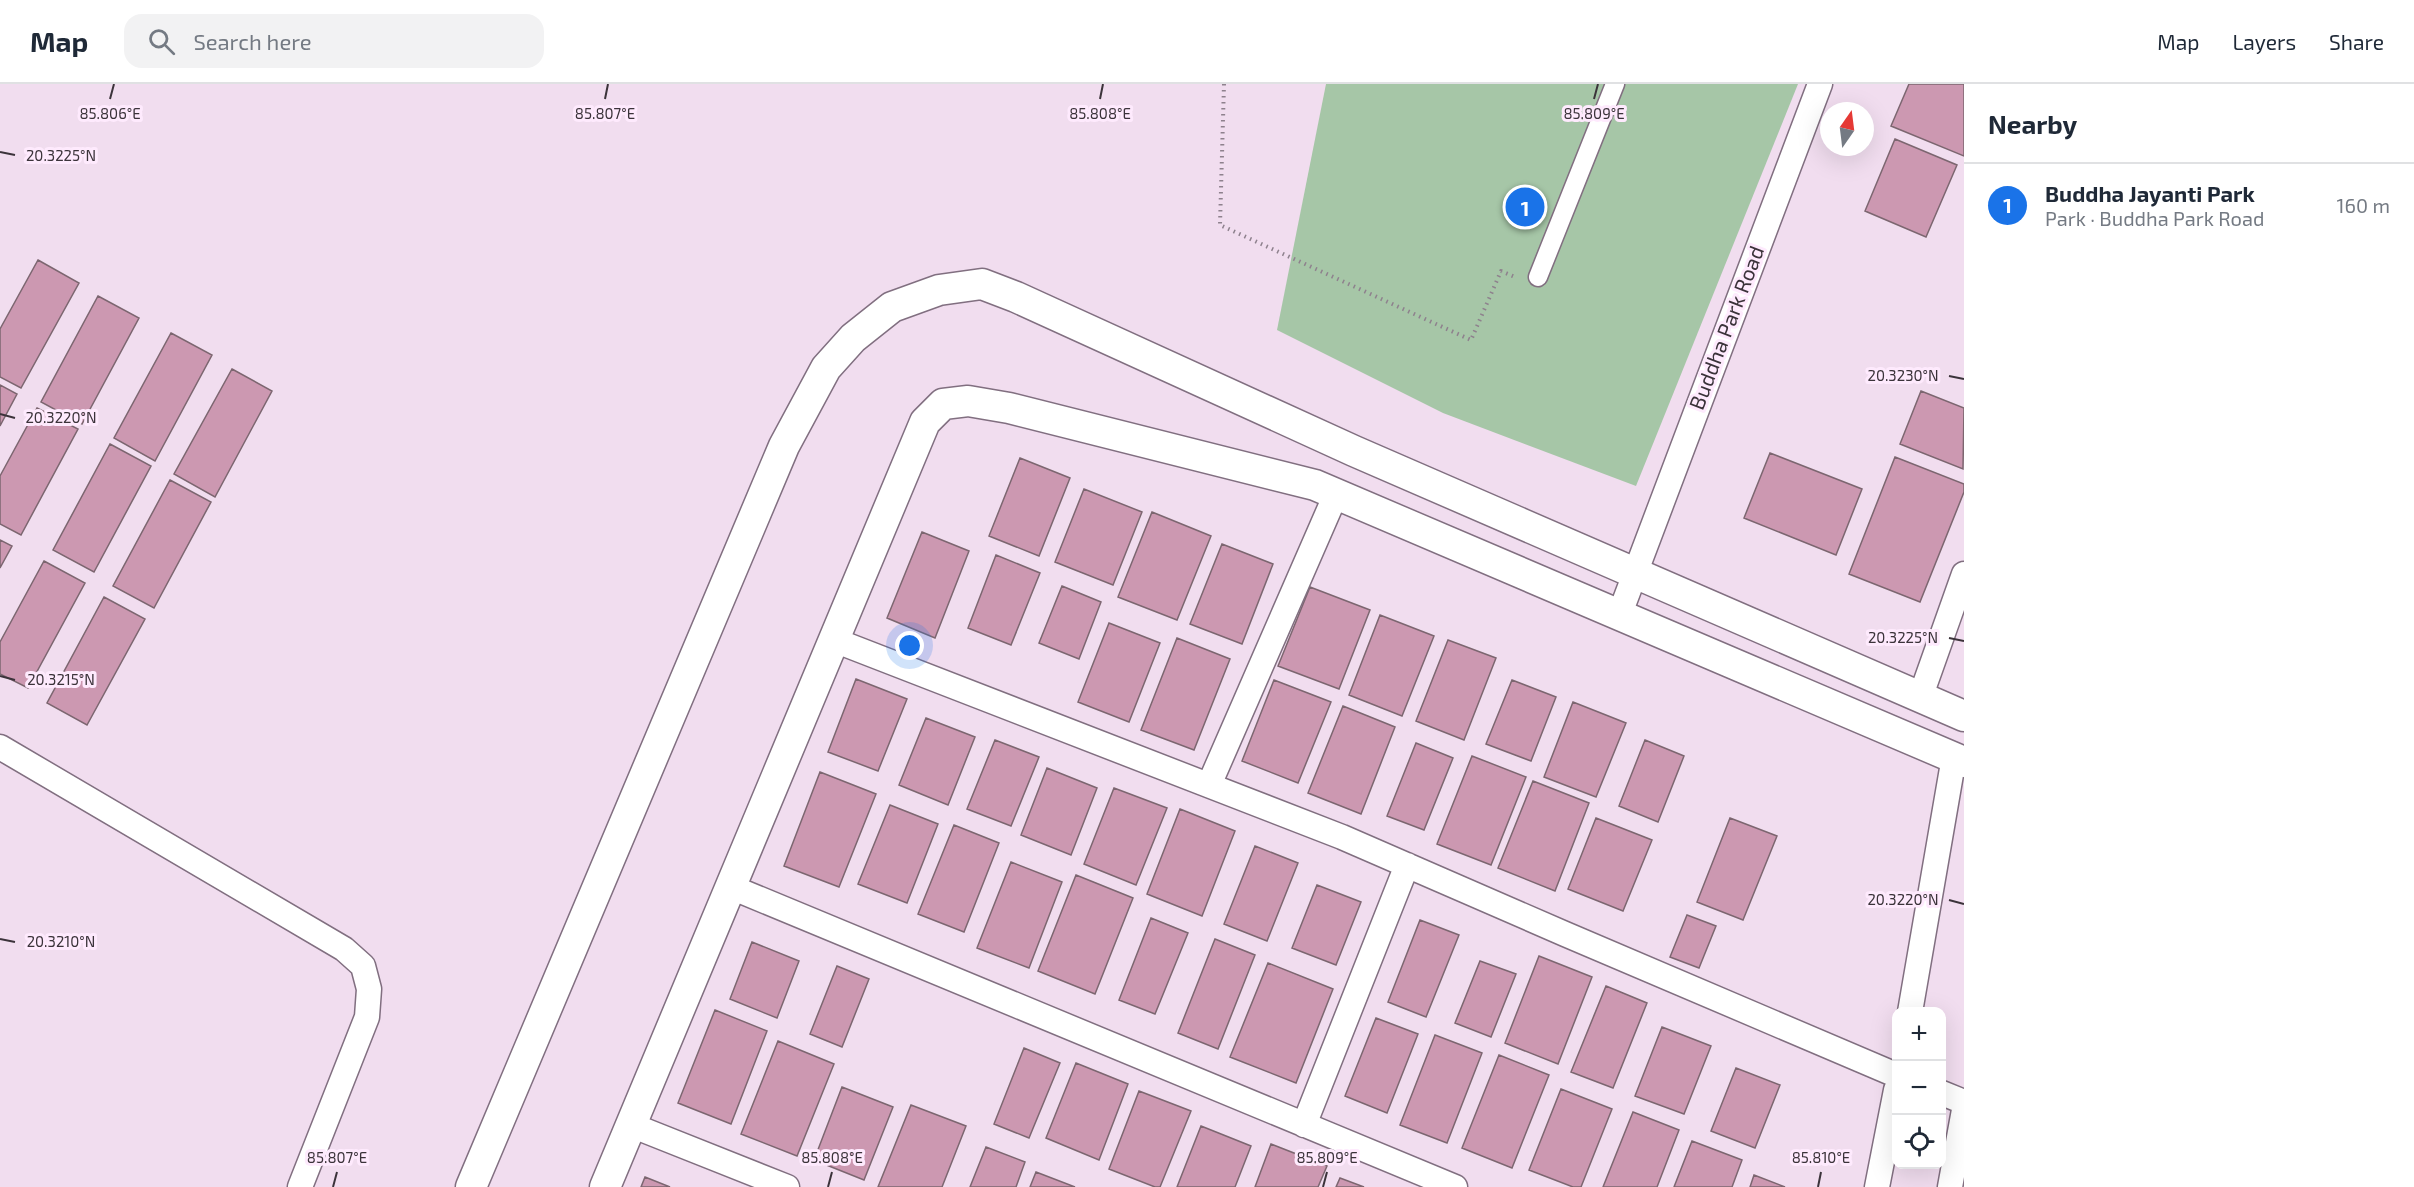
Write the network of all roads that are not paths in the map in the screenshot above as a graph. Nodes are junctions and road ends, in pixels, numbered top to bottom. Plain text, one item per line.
1 (1615, 84) edge
2 (1820, 84) edge
3 (1538, 277) road end
4 (1425, 482) junction
5 (1336, 494) junction
6 (1409, 526) junction
7 (1634, 573) junction
8 (1964, 574) edge
9 (1619, 616) junction
10 (834, 640) junction
11 (1920, 698) junction
12 (1964, 717) edge
13 (0, 747) edge
14 (1959, 759) edge
15 (1209, 785) junction
16 (1407, 865) junction
17 (731, 887) junction
18 (1911, 1007) edge
19 (1892, 1073) edge
20 (1946, 1095) edge
21 (1964, 1102) edge
22 (1892, 1110) edge
23 (1964, 1110) edge
24 (631, 1125) junction
25 (1304, 1125) junction
26 (300, 1187) edge
27 (471, 1187) edge
28 (605, 1187) edge
29 (787, 1187) edge
30 (1455, 1187) edge
31 (1877, 1187) edge
32 (1950, 1187) edge

1 - 3 street
2 - 7 street, Buddha Park Road
4 - 6 street
4 - 7 street
4 - 27 street
5 - 6 street
5 - 10 street
5 - 15 street
6 - 9 street
7 - 9 street, Buddha Park Road
7 - 11 street
8 - 11 street
9 - 14 street
10 - 15 street
10 - 17 street
11 - 12 street
13 - 26 street
14 - 18 street
15 - 16 street
16 - 19 street
16 - 25 street
17 - 24 street
17 - 25 street
20 - 21 street
22 - 31 street
23 - 32 street
24 - 28 street
24 - 29 street
25 - 30 street

